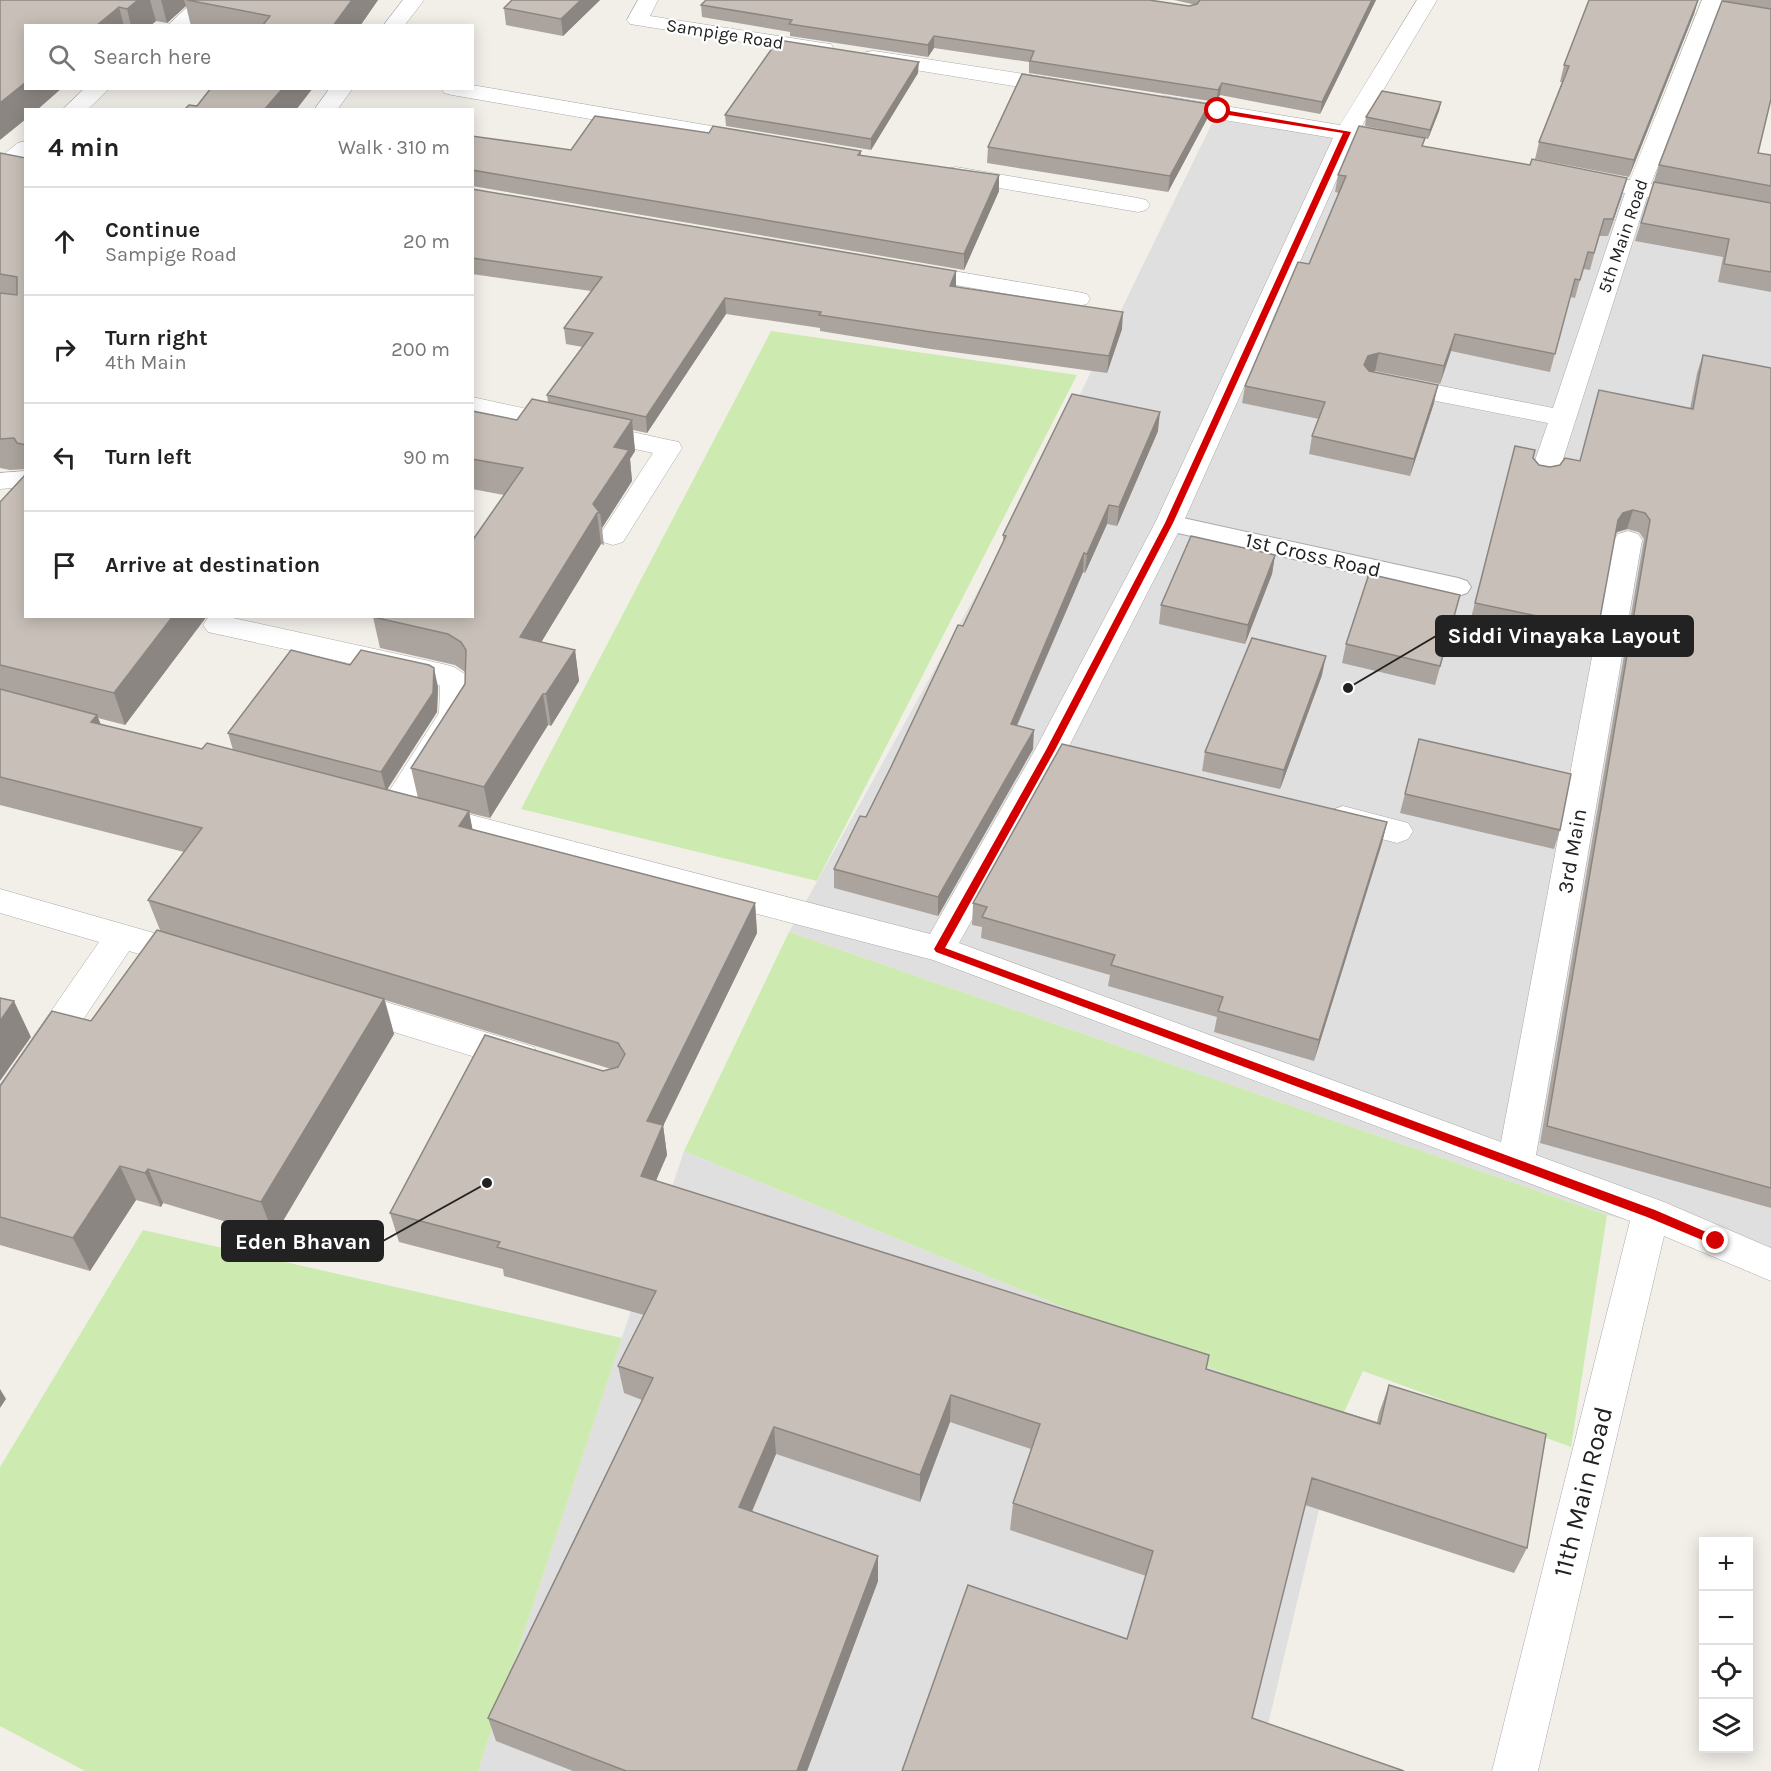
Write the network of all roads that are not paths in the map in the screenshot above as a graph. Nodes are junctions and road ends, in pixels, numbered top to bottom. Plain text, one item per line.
1 (208, 0) edge
2 (414, 0) edge
3 (648, 0) edge
4 (1427, 0) edge
5 (1710, 6) edge
6 (179, 24) edge
7 (395, 24) edge
8 (1078, 89) edge
9 (97, 90) edge
10 (340, 90) edge
11 (464, 90) edge
12 (1148, 100) edge
13 (75, 108) edge
14 (327, 108) edge
15 (1347, 132) junction
16 (771, 143) edge
17 (1417, 145) edge
18 (24, 150) edge
19 (0, 169) edge
20 (937, 171) edge
21 (1556, 172) edge
22 (24, 175) edge
23 (1638, 188) junction
24 (1138, 205) dead end
25 (1771, 214) edge
26 (892, 267) edge
27 (1078, 299) dead end
28 (1375, 381) edge
29 (474, 405) edge
30 (1563, 418) junction
31 (1544, 475) edge
32 (24, 479) edge
33 (0, 481) edge
34 (1169, 523) junction
35 (613, 536) dead end
36 (1628, 540) edge
37 (1458, 587) dead end
38 (218, 625) dead end
39 (1051, 750) junction
40 (1085, 758) edge
41 (360, 798) edge
42 (394, 807) junction
43 (1316, 812) edge
44 (1397, 831) dead end
45 (0, 901) edge
46 (122, 935) junction
47 (939, 949) junction
48 (224, 966) edge
49 (315, 994) edge
50 (553, 1067) edge
51 (0, 1114) edge
52 (1516, 1163) junction
53 (1651, 1214) junction
54 (1771, 1265) edge
55 (1515, 1771) edge

1 - 6 street
2 - 7 street
3 - 8 street, Sampige Road
4 - 15 street
5 - 23 street, 5th Main Road
9 - 13 street
10 - 14 street
11 - 16 street
12 - 15 street
15 - 17 street
15 - 34 street
18 - 19 street
19 - 22 street
20 - 24 street
21 - 23 street
23 - 25 street
23 - 30 street, 5th Main Road
26 - 27 street
28 - 30 street
29 - 35 street
30 - 31 street, 5th Main Road
32 - 33 street
34 - 37 lane, 1st Cross Road
34 - 39 street
36 - 52 street, 3rd Main
38 - 42 street
39 - 40 street
39 - 47 street
41 - 42 street
42 - 47 street
43 - 44 street
45 - 46 street
46 - 48 street
46 - 51 street
47 - 52 street
49 - 50 street
52 - 53 street
53 - 54 street
53 - 55 street, 11th Main Road

